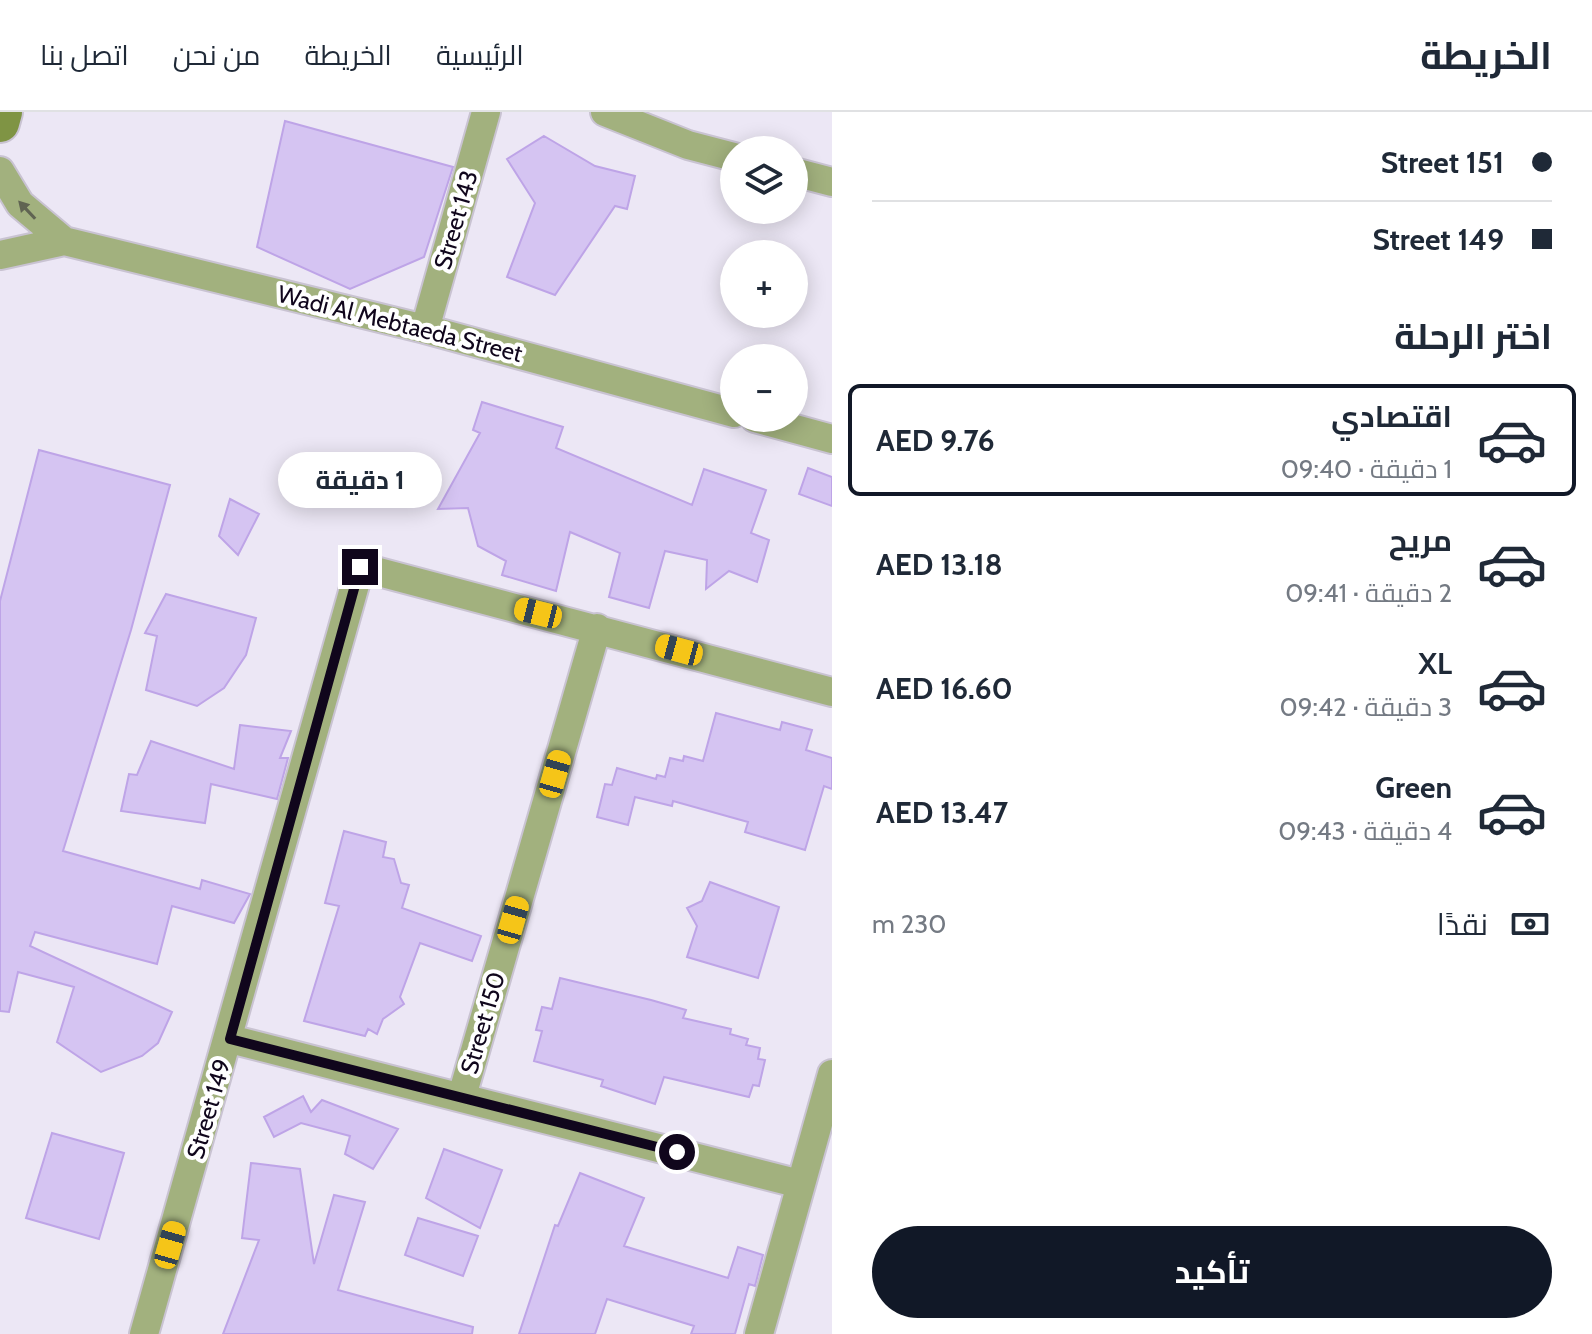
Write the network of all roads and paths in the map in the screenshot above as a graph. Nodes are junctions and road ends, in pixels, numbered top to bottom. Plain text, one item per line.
1 (3, 112) edge
2 (486, 112) edge
3 (605, 112) edge
4 (0, 123) edge
5 (720, 153) edge
6 (0, 171) edge
7 (808, 176) edge
8 (832, 182) edge
9 (64, 241) junction
10 (0, 255) edge
11 (425, 329) junction
12 (720, 409) edge
13 (806, 432) edge
14 (832, 439) edge
15 (597, 628) junction
16 (832, 692) edge
17 (230, 1039) junction
18 (832, 1074) edge
19 (462, 1096) junction
20 (800, 1184) junction
21 (144, 1334) edge
22 (759, 1334) edge

1 - 4 street
2 - 11 street, Street 143
3 - 5 street
9 -> 6 street, Wadi Al Mebtaeda Street
7 - 8 street
9 - 10 street, Wadi Al Mebtaeda Street
9 - 11 street, Wadi Al Mebtaeda Street
11 - 12 street, Wadi Al Mebtaeda Street
13 - 14 street
15 - 16 street, Street 149
15 - 17 street, Street 149
15 - 19 street, Street 150
17 - 19 street
17 - 21 street, Street 149
18 - 20 street
19 - 20 street
20 - 22 street

